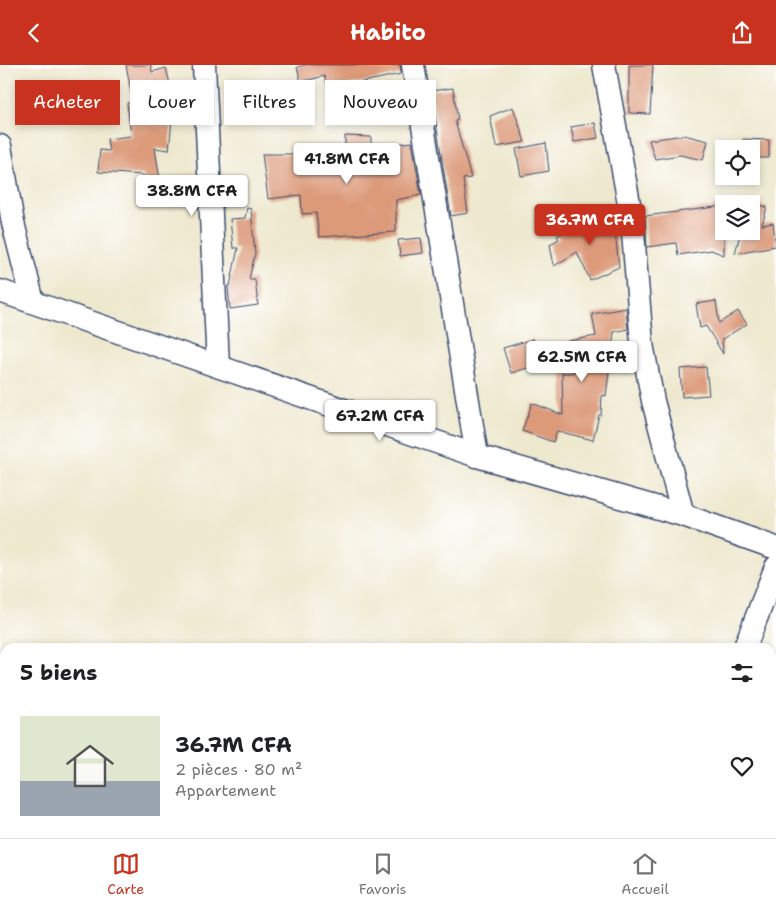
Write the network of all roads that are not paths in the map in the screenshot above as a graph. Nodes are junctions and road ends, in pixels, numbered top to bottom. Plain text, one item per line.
1 (204, 65) edge
2 (413, 65) edge
3 (604, 65) edge
4 (0, 146) edge
5 (0, 291) edge
6 (32, 303) junction
7 (218, 366) junction
8 (477, 456) junction
9 (683, 515) junction
10 (776, 548) edge
11 (776, 567) edge
12 (747, 643) edge

1 - 7 street
2 - 8 street
3 - 9 street
4 - 6 street
5 - 6 street
6 - 7 street
7 - 8 street
8 - 9 street
9 - 10 street
11 - 12 street

